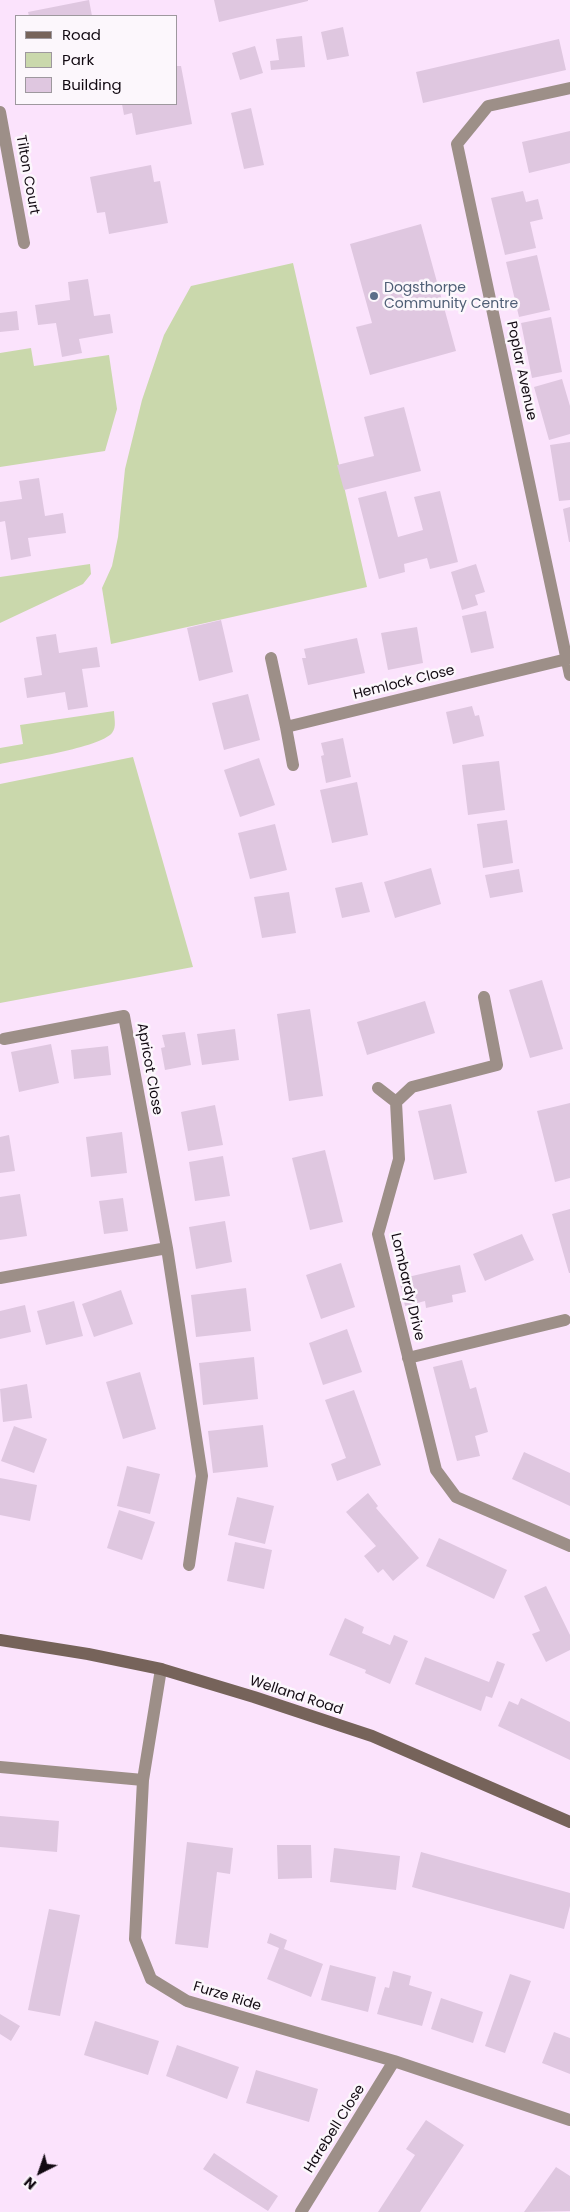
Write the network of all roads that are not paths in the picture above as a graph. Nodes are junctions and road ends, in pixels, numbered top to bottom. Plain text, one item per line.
1 (570, 88) edge
2 (0, 112) edge
3 (24, 243) dead end
4 (271, 658) dead end
5 (566, 659) junction
6 (570, 675) edge
7 (286, 727) junction
8 (292, 765) dead end
9 (484, 998) dead end
10 (4, 1039) dead end
11 (378, 1088) dead end
12 (396, 1102) junction
13 (167, 1248) junction
14 (0, 1278) edge
15 (565, 1320) dead end
16 (408, 1358) junction
17 (570, 1546) edge
18 (189, 1565) dead end
19 (0, 1640) edge
20 (161, 1669) junction
21 (0, 1767) edge
22 (143, 1780) junction
23 (570, 1822) edge
24 (394, 2061) junction
25 (570, 2120) edge
26 (301, 2212) edge

1 - 5 street, Poplar Avenue
2 - 3 street, Tilton Court
4 - 7 street
5 - 6 street, Poplar Avenue
5 - 7 street, Hemlock Close
7 - 8 street
9 - 12 street
10 - 13 street, Apricot Close
11 - 12 street
12 - 16 street, Lombardy Drive
13 - 14 street
13 - 18 street, Apricot Close
15 - 16 street
16 - 17 street, Lombardy Drive
19 - 20 street, Welland Road
20 - 22 street, Furze Ride
20 - 23 street, Welland Road
21 - 22 street
22 - 24 street, Furze Ride
24 - 25 street, Furze Ride
24 - 26 street, Harebell Close

